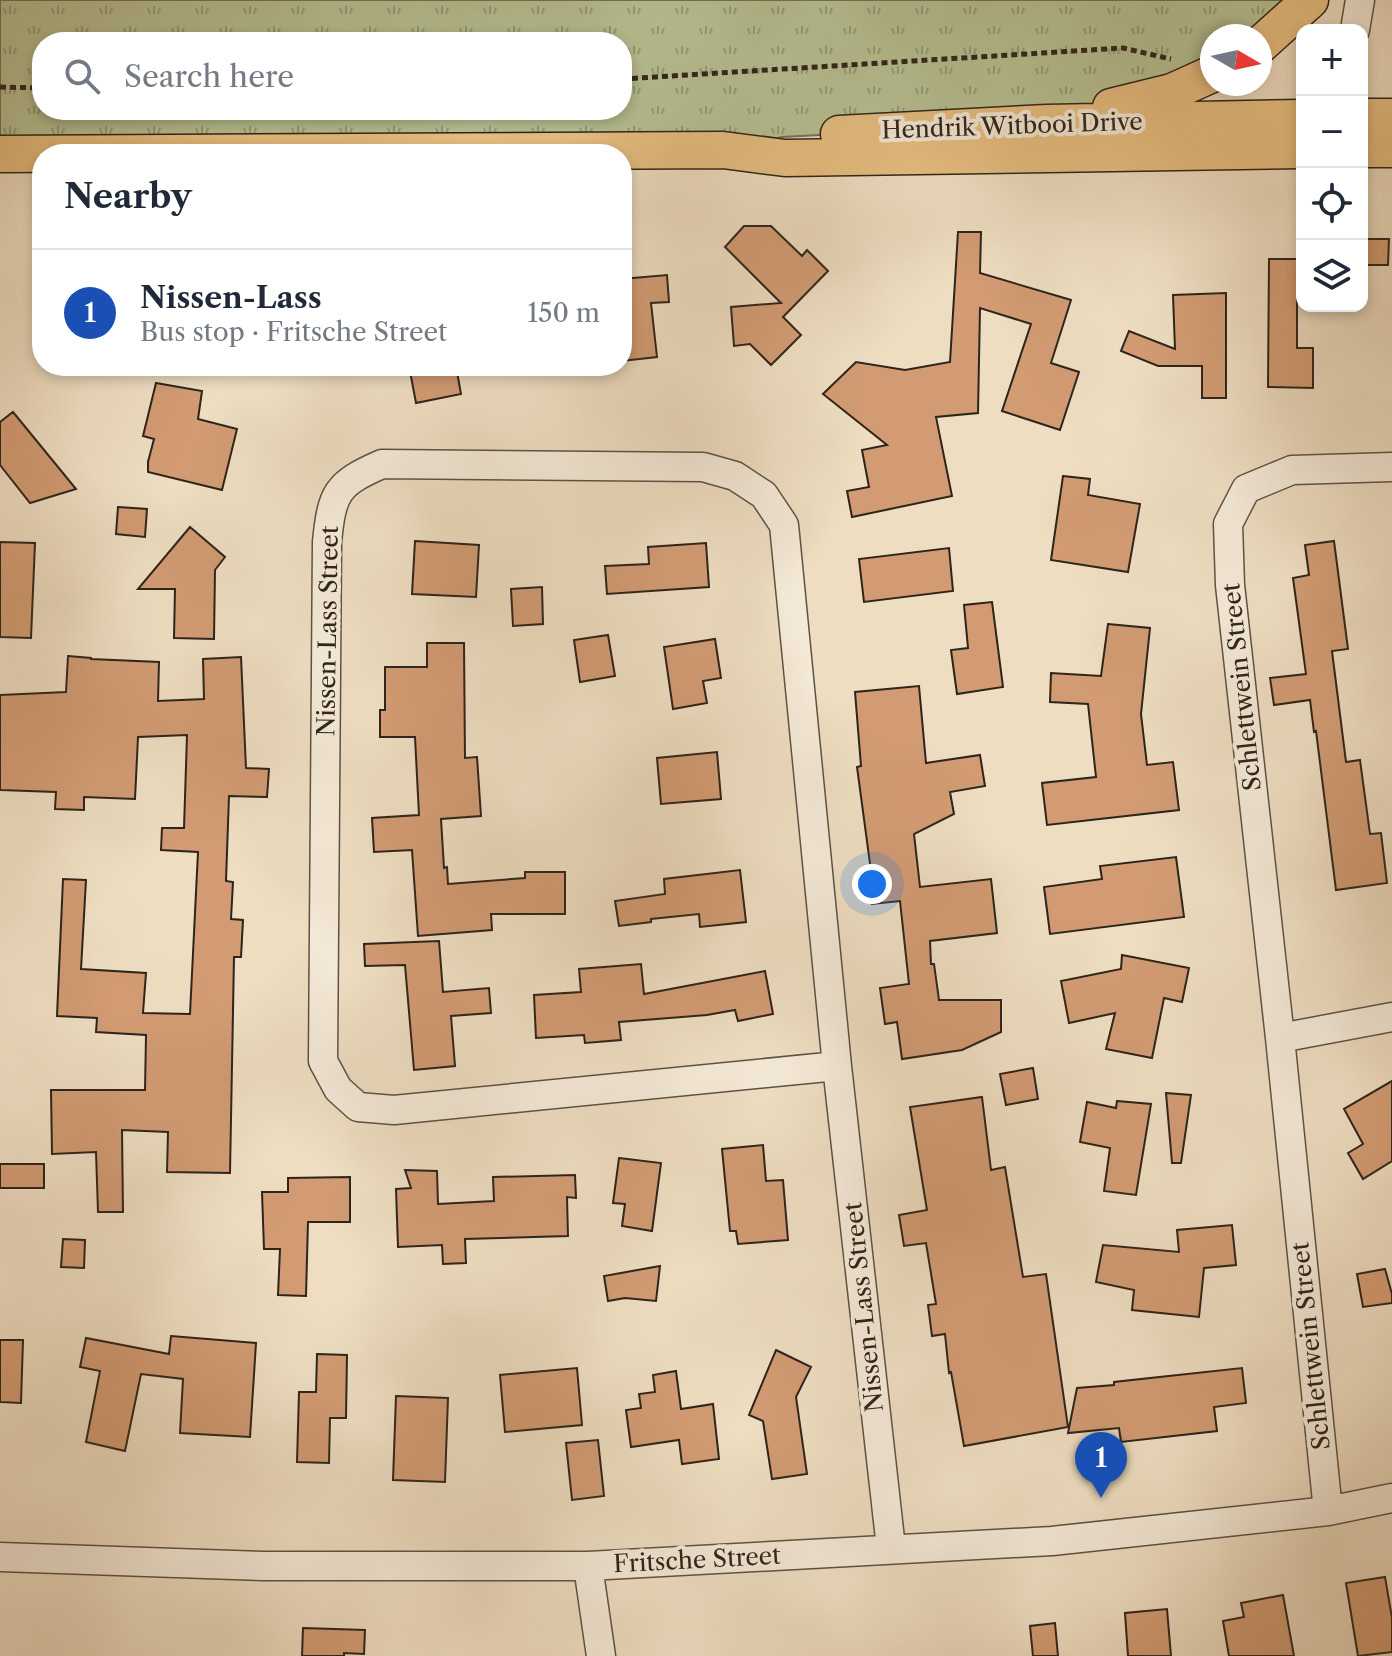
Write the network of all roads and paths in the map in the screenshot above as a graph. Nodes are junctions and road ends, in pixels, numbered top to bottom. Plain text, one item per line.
1 (1310, 0) edge
2 (1360, 0) edge
3 (1356, 24) edge
4 (1272, 34) edge
5 (1197, 68) edge
6 (632, 78) edge
7 (0, 87) edge
8 (32, 88) edge
9 (1368, 117) edge
10 (1392, 117) edge
11 (1296, 118) edge
12 (1047, 123) junction
13 (1368, 149) edge
14 (1392, 149) edge
15 (723, 150) junction
16 (1296, 150) edge
17 (632, 151) edge
18 (0, 154) edge
19 (32, 154) edge
20 (1392, 467) edge
21 (1392, 1017) edge
22 (1280, 1038) junction
23 (837, 1066) junction
24 (1392, 1498) edge
25 (1328, 1511) junction
26 (891, 1548) junction
27 (0, 1557) edge
28 (588, 1566) junction
29 (601, 1656) edge

1 - 4 main road
2 - 3 street
5 - 6 path
5 - 12 main road
7 - 8 path
9 - 10 main road
11 - 12 main road, Hendrik Witbooi Drive
12 - 15 main road, Hendrik Witbooi Drive
13 - 14 main road
15 - 16 main road, Hendrik Witbooi Drive
15 - 17 main road, Hendrik Witbooi Drive
18 - 19 main road, Hendrik Witbooi Drive
20 - 22 street, Schlettwein Street
21 - 22 street
22 - 25 street, Schlettwein Street
23 - 23 street, Nissen-Lass Street
23 - 26 street, Nissen-Lass Street
24 - 25 street, Fritsche Street
25 - 26 street, Fritsche Street
26 - 28 street, Fritsche Street
27 - 28 street, Fritsche Street
28 - 29 street

